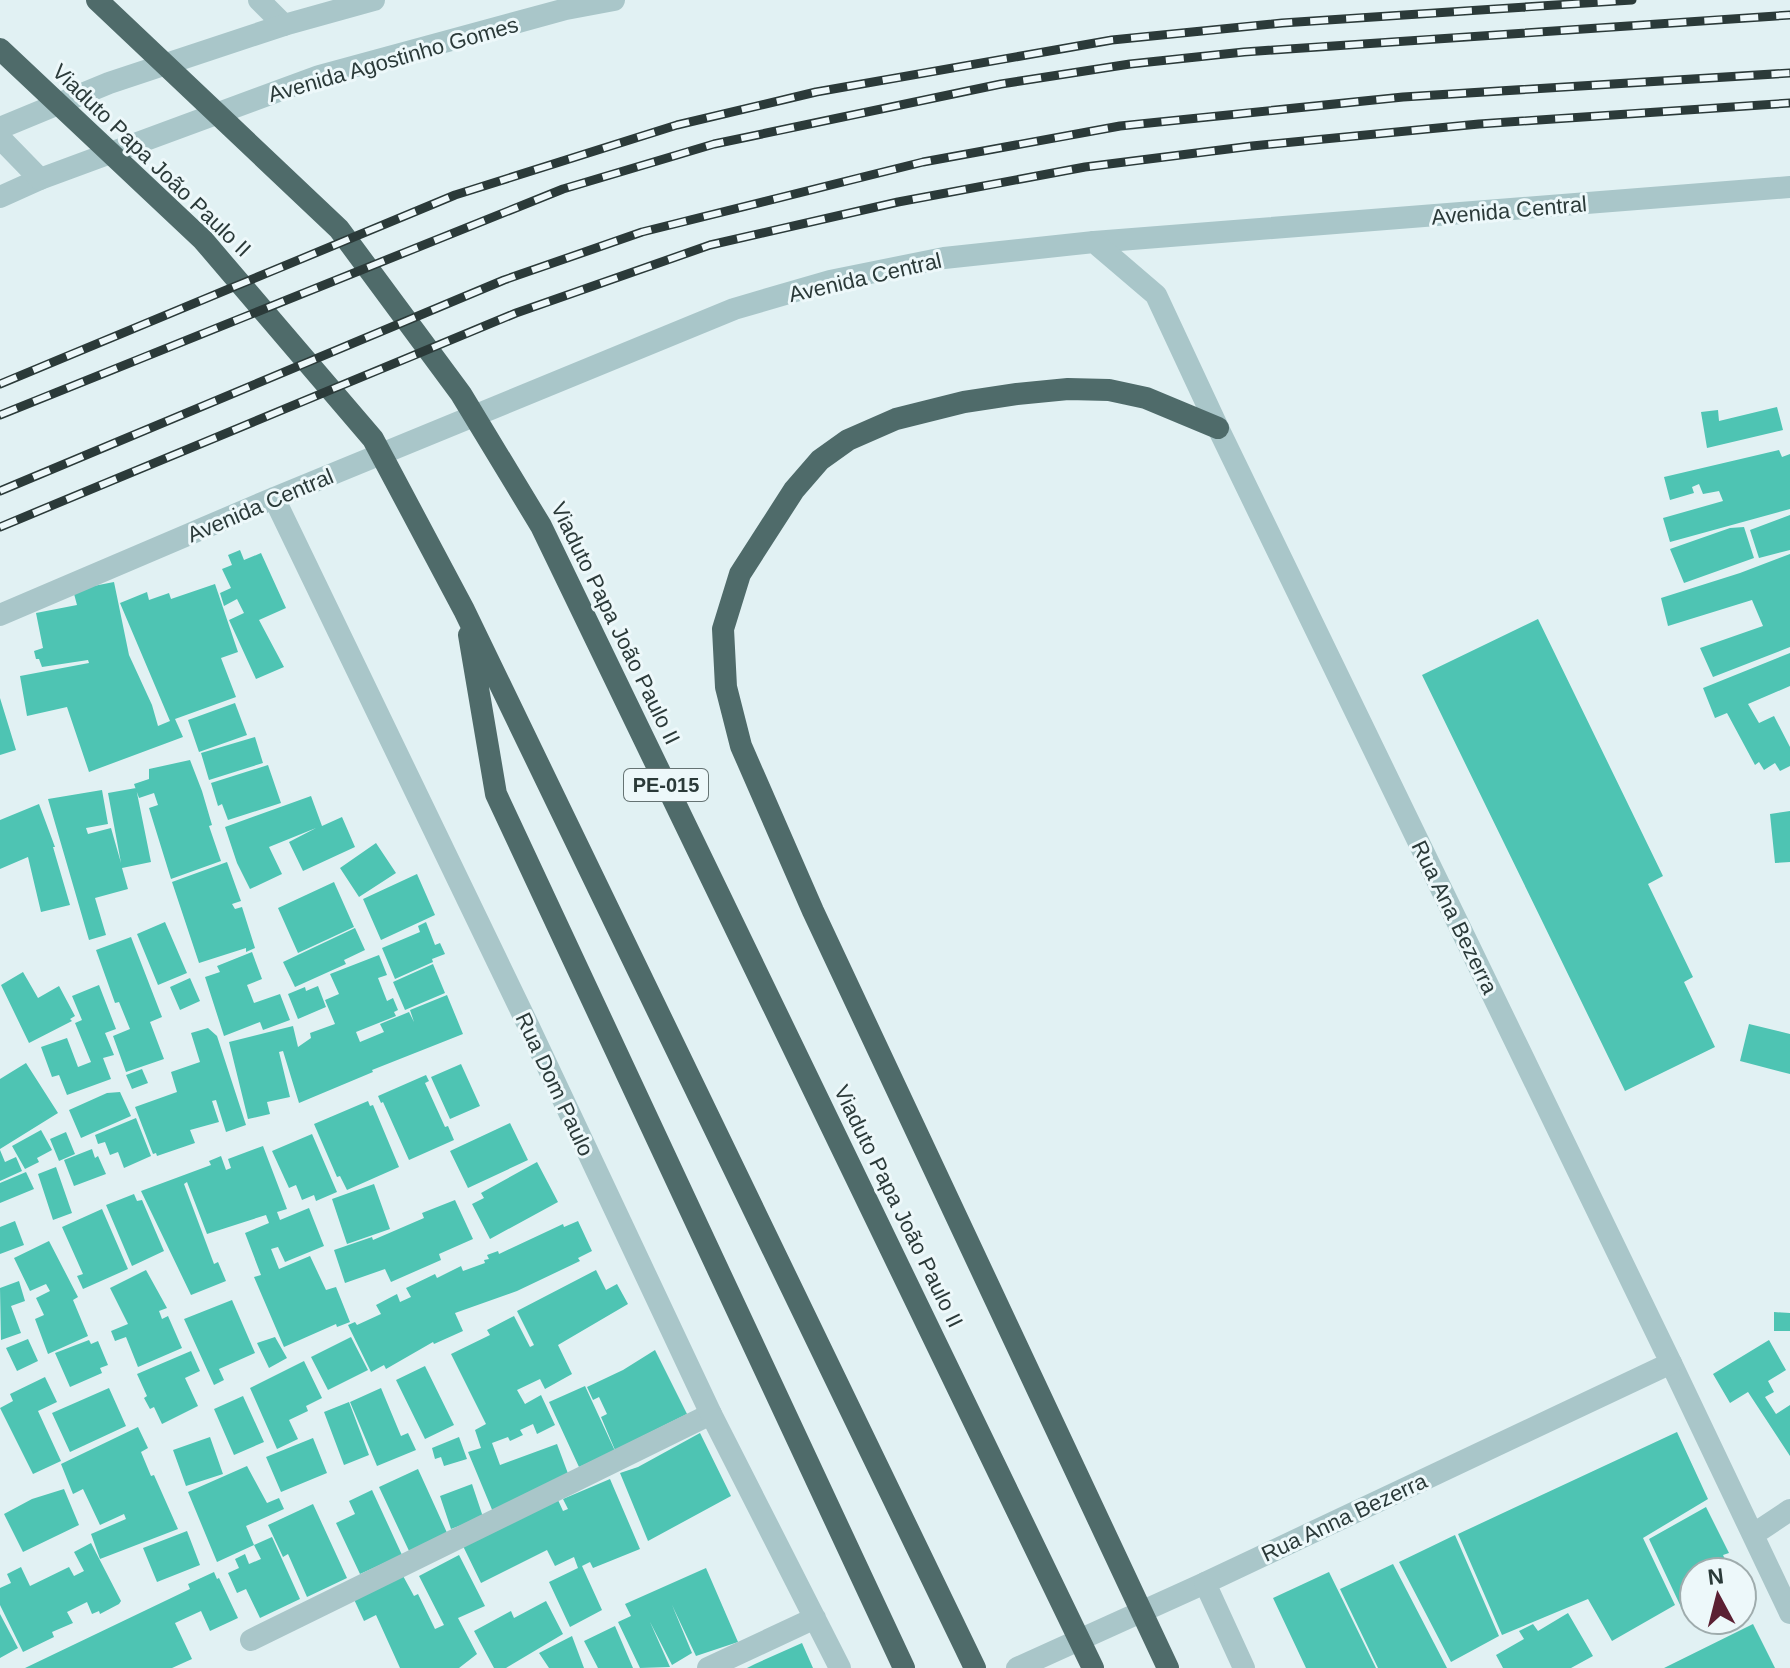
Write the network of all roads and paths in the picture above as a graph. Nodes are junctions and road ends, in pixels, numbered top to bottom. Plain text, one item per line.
1 (97, 0) edge
2 (259, 0) edge
3 (374, 0) edge
4 (614, 0) edge
5 (284, 25) junction
6 (0, 49) edge
7 (0, 128) edge
8 (0, 138) edge
9 (40, 179) junction
10 (1790, 187) edge
11 (0, 197) edge
12 (1094, 242) junction
13 (1218, 428) junction
14 (274, 498) junction
15 (464, 610) junction
16 (0, 615) edge
17 (1671, 1363) junction
18 (711, 1414) junction
19 (1790, 1510) edge
20 (1754, 1534) junction
21 (1205, 1583) junction
22 (1790, 1613) edge
23 (815, 1618) junction
24 (251, 1640) dead end
25 (708, 1668) edge
26 (840, 1668) edge
27 (904, 1668) edge
28 (975, 1668) edge
29 (1017, 1668) edge
30 (1093, 1668) edge
31 (1168, 1668) edge
32 (1244, 1668) edge

1 - 30 highway, Viaduto Papa João Paulo II / PE-015
2 - 5 street
3 - 5 street
4 - 9 street, Avenida Agostinho Gomes
5 - 7 street
6 - 15 highway, Viaduto Papa João Paulo II
8 - 9 street
9 - 11 street
10 - 12 street, Avenida Central
12 - 13 street, Rua Ana Bezerra
12 - 14 street, Avenida Central
13 - 17 street, Rua Ana Bezerra
13 - 31 highway
14 - 16 street, Avenida Central
14 - 18 street, Rua Dom Paulo
15 - 27 highway
15 - 28 highway, Viaduto Papa João Paulo II
17 - 20 street, Rua Ana Bezerra
17 - 21 street, Rua Anna Bezerra
18 - 23 street, Rua Dom Paulo
18 - 24 street
19 - 20 street
20 - 22 street, Rua Ana Bezerra
21 - 29 street, Rua Anna Bezerra
21 - 32 street
23 - 25 street
23 - 26 street, Rua Dom Paulo

